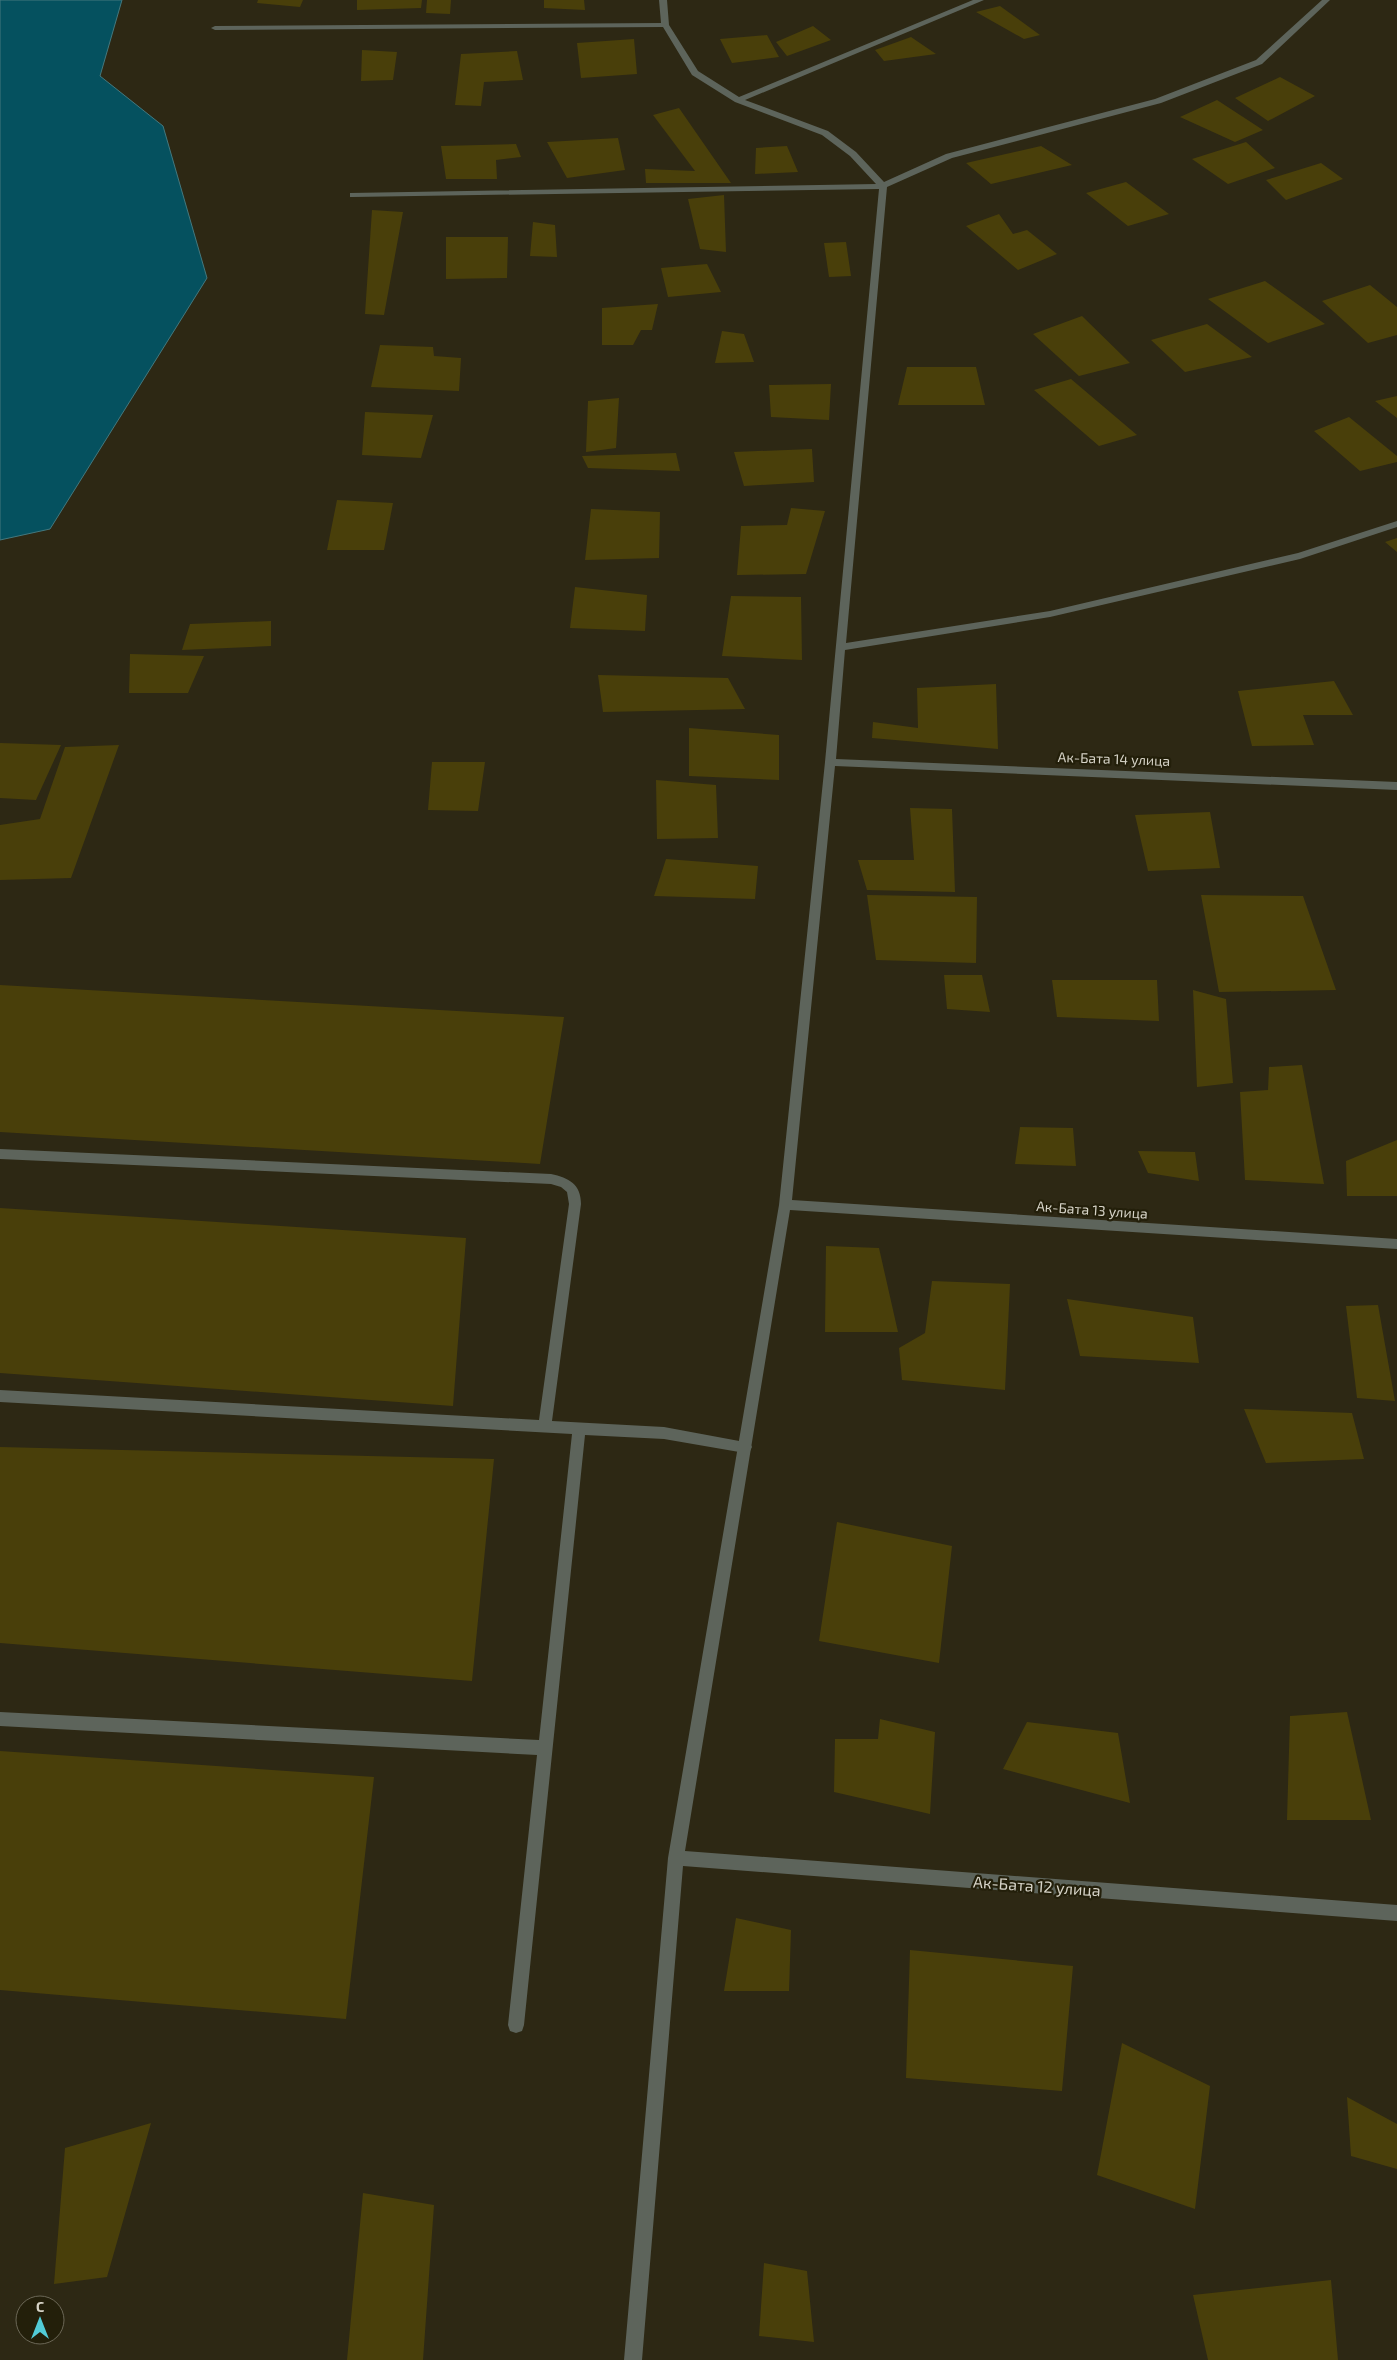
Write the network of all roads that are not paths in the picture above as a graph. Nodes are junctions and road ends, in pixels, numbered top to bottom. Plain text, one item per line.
1 (664, 0) edge
2 (980, 0) edge
3 (1326, 0) edge
4 (665, 25) junction
5 (215, 28) dead end
6 (738, 100) junction
7 (884, 186) junction
8 (353, 195) dead end
9 (1397, 524) edge
10 (840, 647) junction
11 (830, 762) junction
12 (1397, 786) edge
13 (0, 1154) edge
14 (785, 1205) junction
15 (1397, 1244) edge
16 (0, 1396) edge
17 (545, 1426) junction
18 (579, 1428) junction
19 (745, 1447) junction
20 (0, 1719) edge
21 (546, 1748) junction
22 (676, 1858) junction
23 (1397, 1913) edge
24 (516, 2025) dead end
25 (633, 2360) edge

1 - 4 street
2 - 6 street
3 - 7 street
4 - 5 street
4 - 6 street
6 - 7 street
7 - 8 street
7 - 10 street
9 - 10 street
10 - 11 street
11 - 12 street, Ак-Бата 14 улица
11 - 14 street
13 - 17 street
14 - 15 street, Ак-Бата 13 улица
14 - 19 street
16 - 17 street
17 - 18 street
18 - 19 street
18 - 21 street
19 - 22 street
20 - 21 street
21 - 24 street
22 - 23 street, Ак-Бата 12 улица
22 - 25 street

